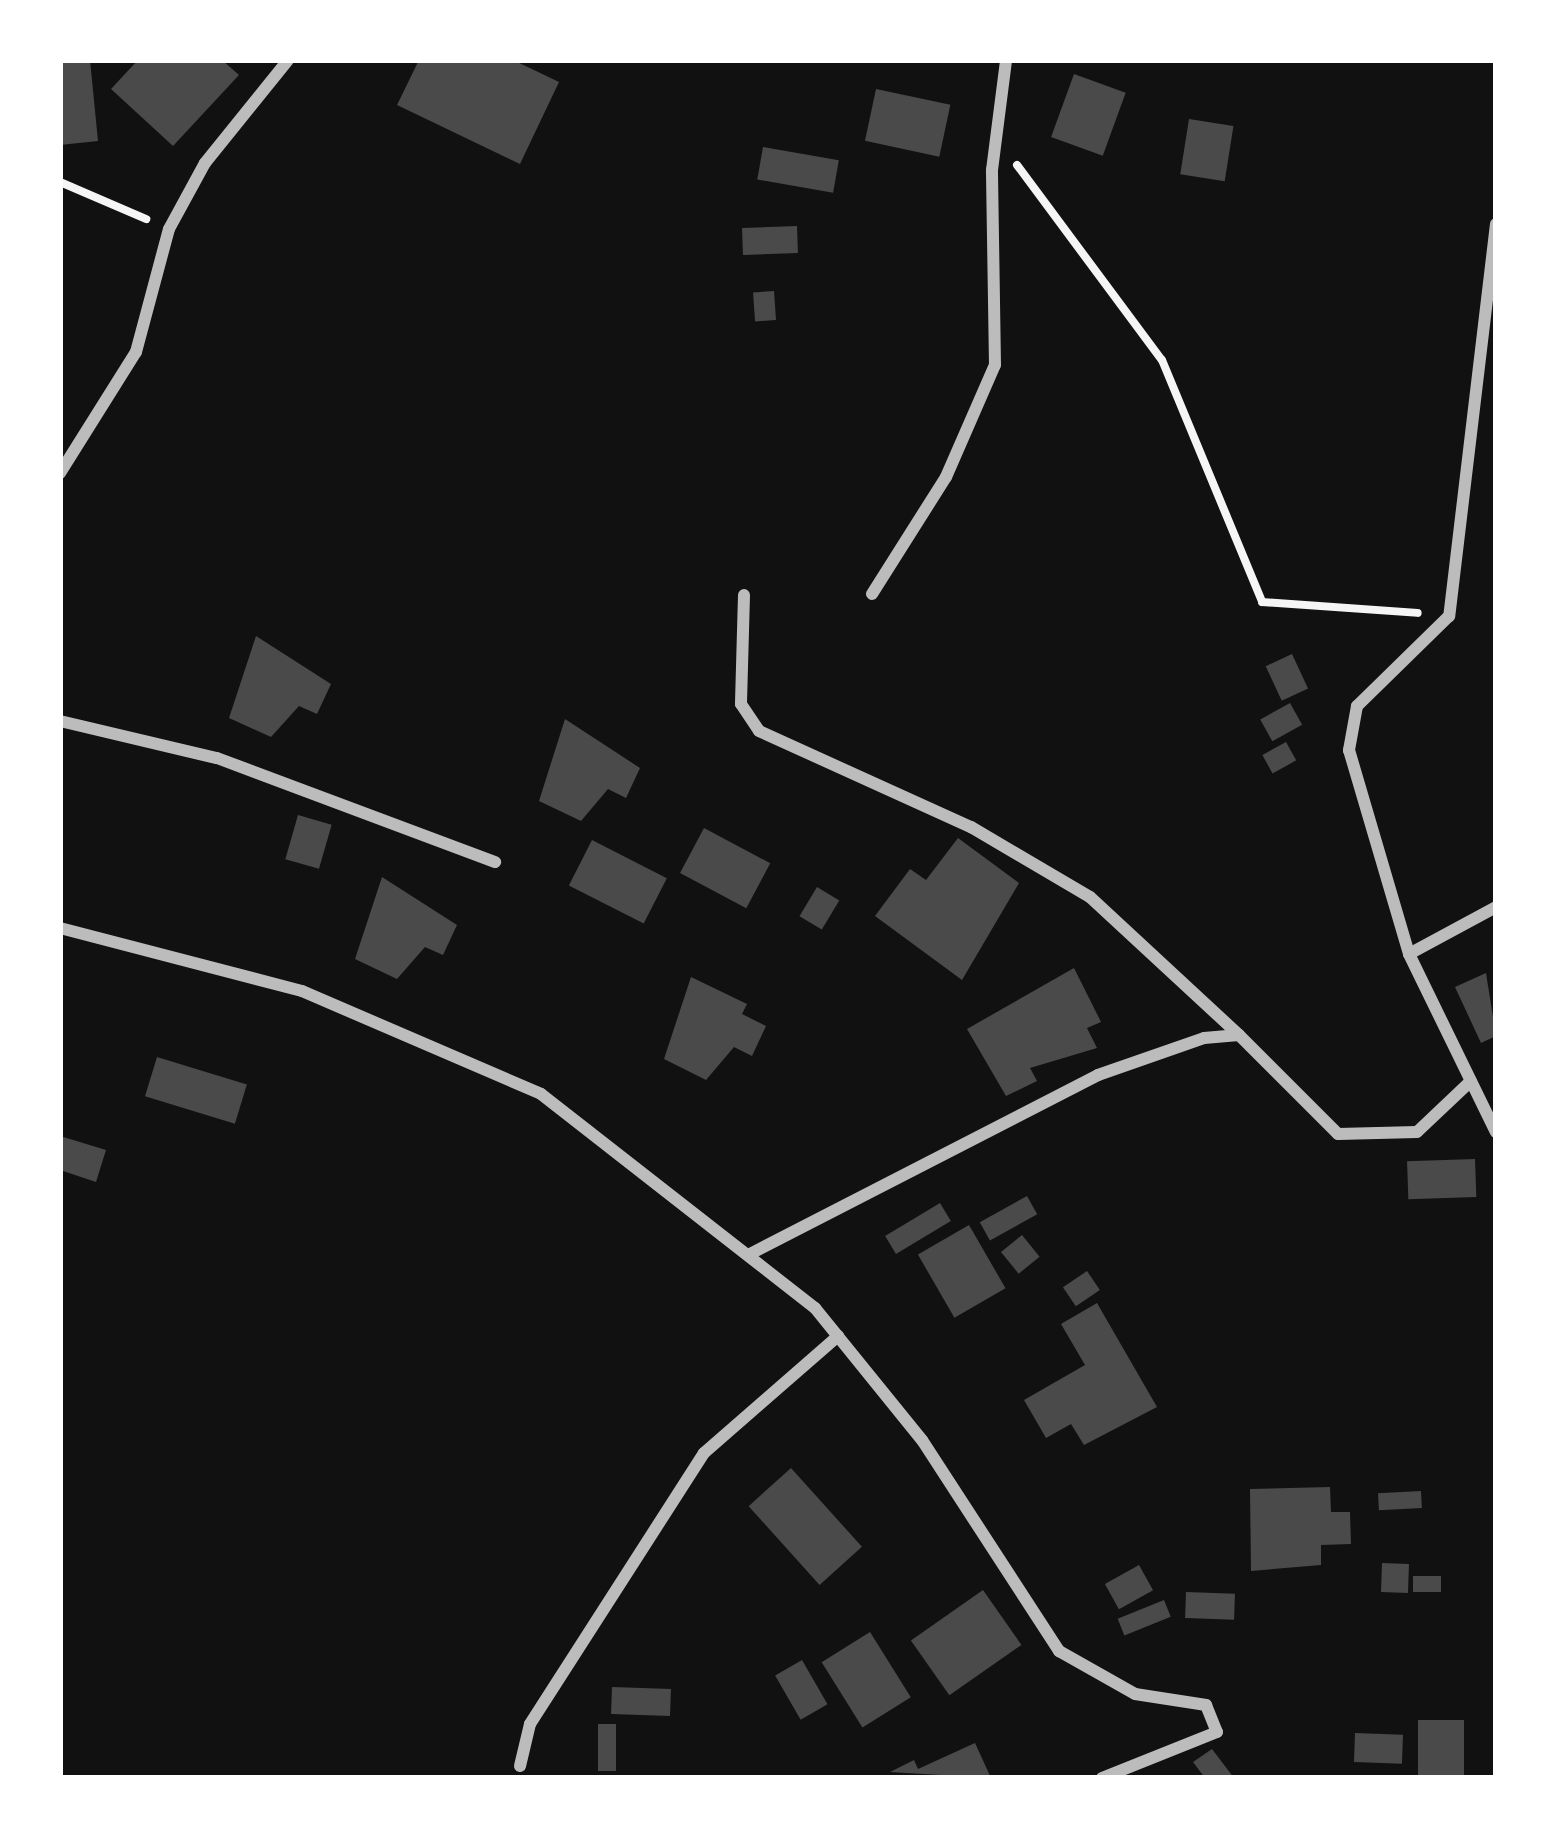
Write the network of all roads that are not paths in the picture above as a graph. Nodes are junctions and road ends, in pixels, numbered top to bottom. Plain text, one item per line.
1 (288, 60) edge
2 (1006, 60) edge
3 (1496, 224) edge
4 (60, 473) edge
5 (872, 594) dead end
6 (744, 595) dead end
7 (60, 721) edge
8 (494, 862) dead end
9 (1496, 907) edge
10 (60, 928) edge
11 (1409, 954) junction
12 (1239, 1035) junction
13 (1471, 1081) junction
14 (1496, 1132) edge
15 (748, 1255) junction
16 (838, 1336) junction
17 (520, 1766) dead end
18 (1102, 1778) edge

1 - 4 street
2 - 5 street
3 - 11 street
6 - 12 street
7 - 8 street
9 - 11 street
10 - 15 street
11 - 13 street
12 - 13 street
12 - 15 street
13 - 14 street
15 - 16 street
16 - 17 street
16 - 18 street

